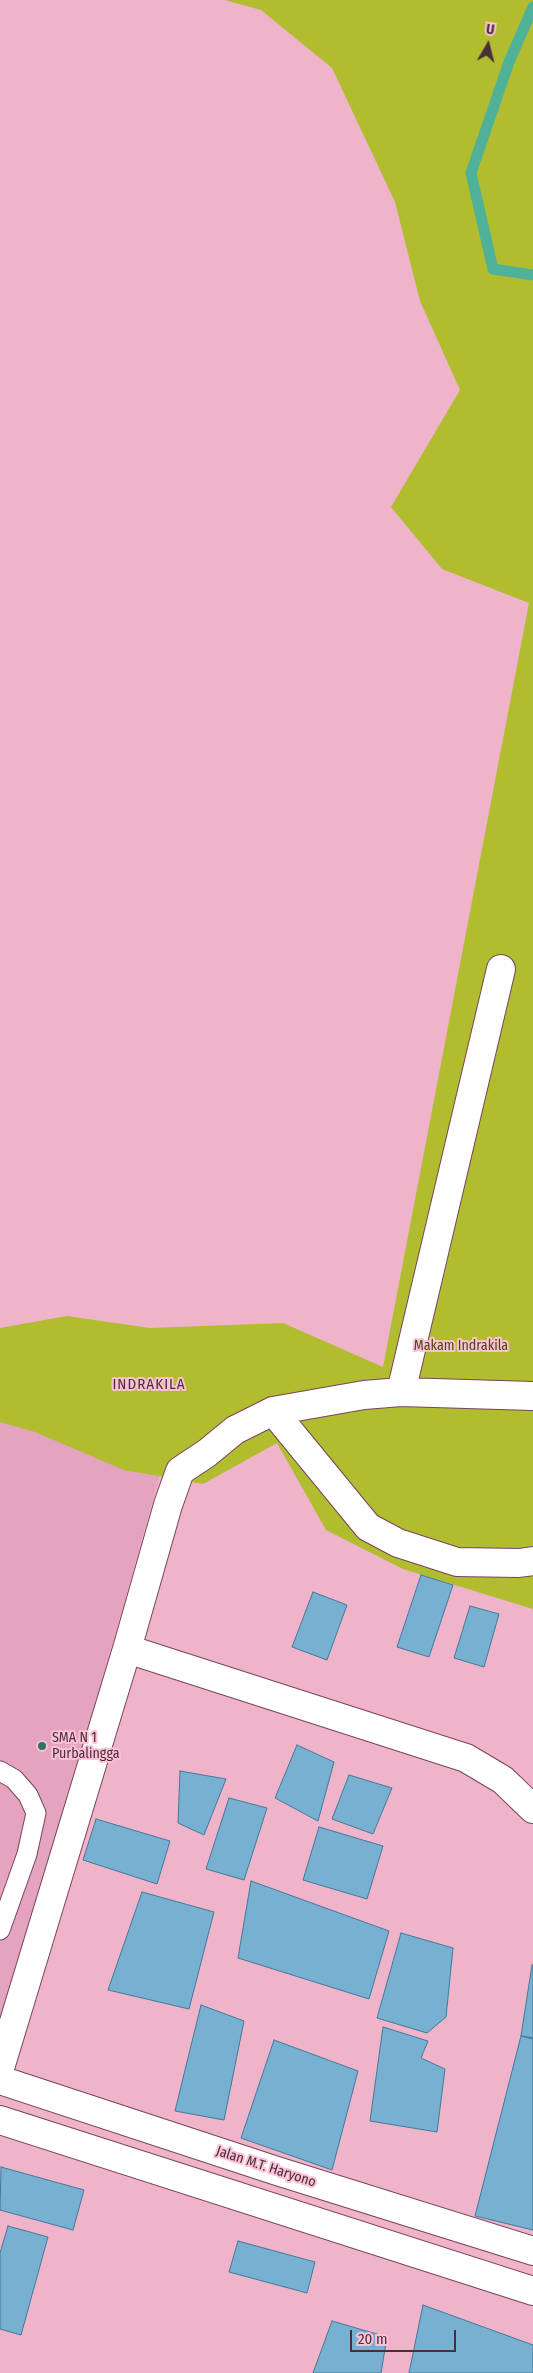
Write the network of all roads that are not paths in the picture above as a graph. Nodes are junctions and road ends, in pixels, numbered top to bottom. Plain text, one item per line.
1 (501, 969) dead end
2 (400, 1392) junction
3 (533, 1396) edge
4 (273, 1411) junction
5 (533, 1560) edge
6 (127, 1649) junction
7 (0, 1772) edge
8 (533, 1809) edge
9 (0, 1930) edge
10 (0, 2068) edge
11 (0, 2080) edge
12 (0, 2120) edge
13 (533, 2251) edge
14 (533, 2291) edge

1 - 2 street
2 - 3 street
2 - 4 street
4 - 5 street
4 - 6 street
6 - 8 street
6 - 10 street
7 - 9 lane
11 - 13 street, Jalan M.T. Haryono
12 - 14 street

